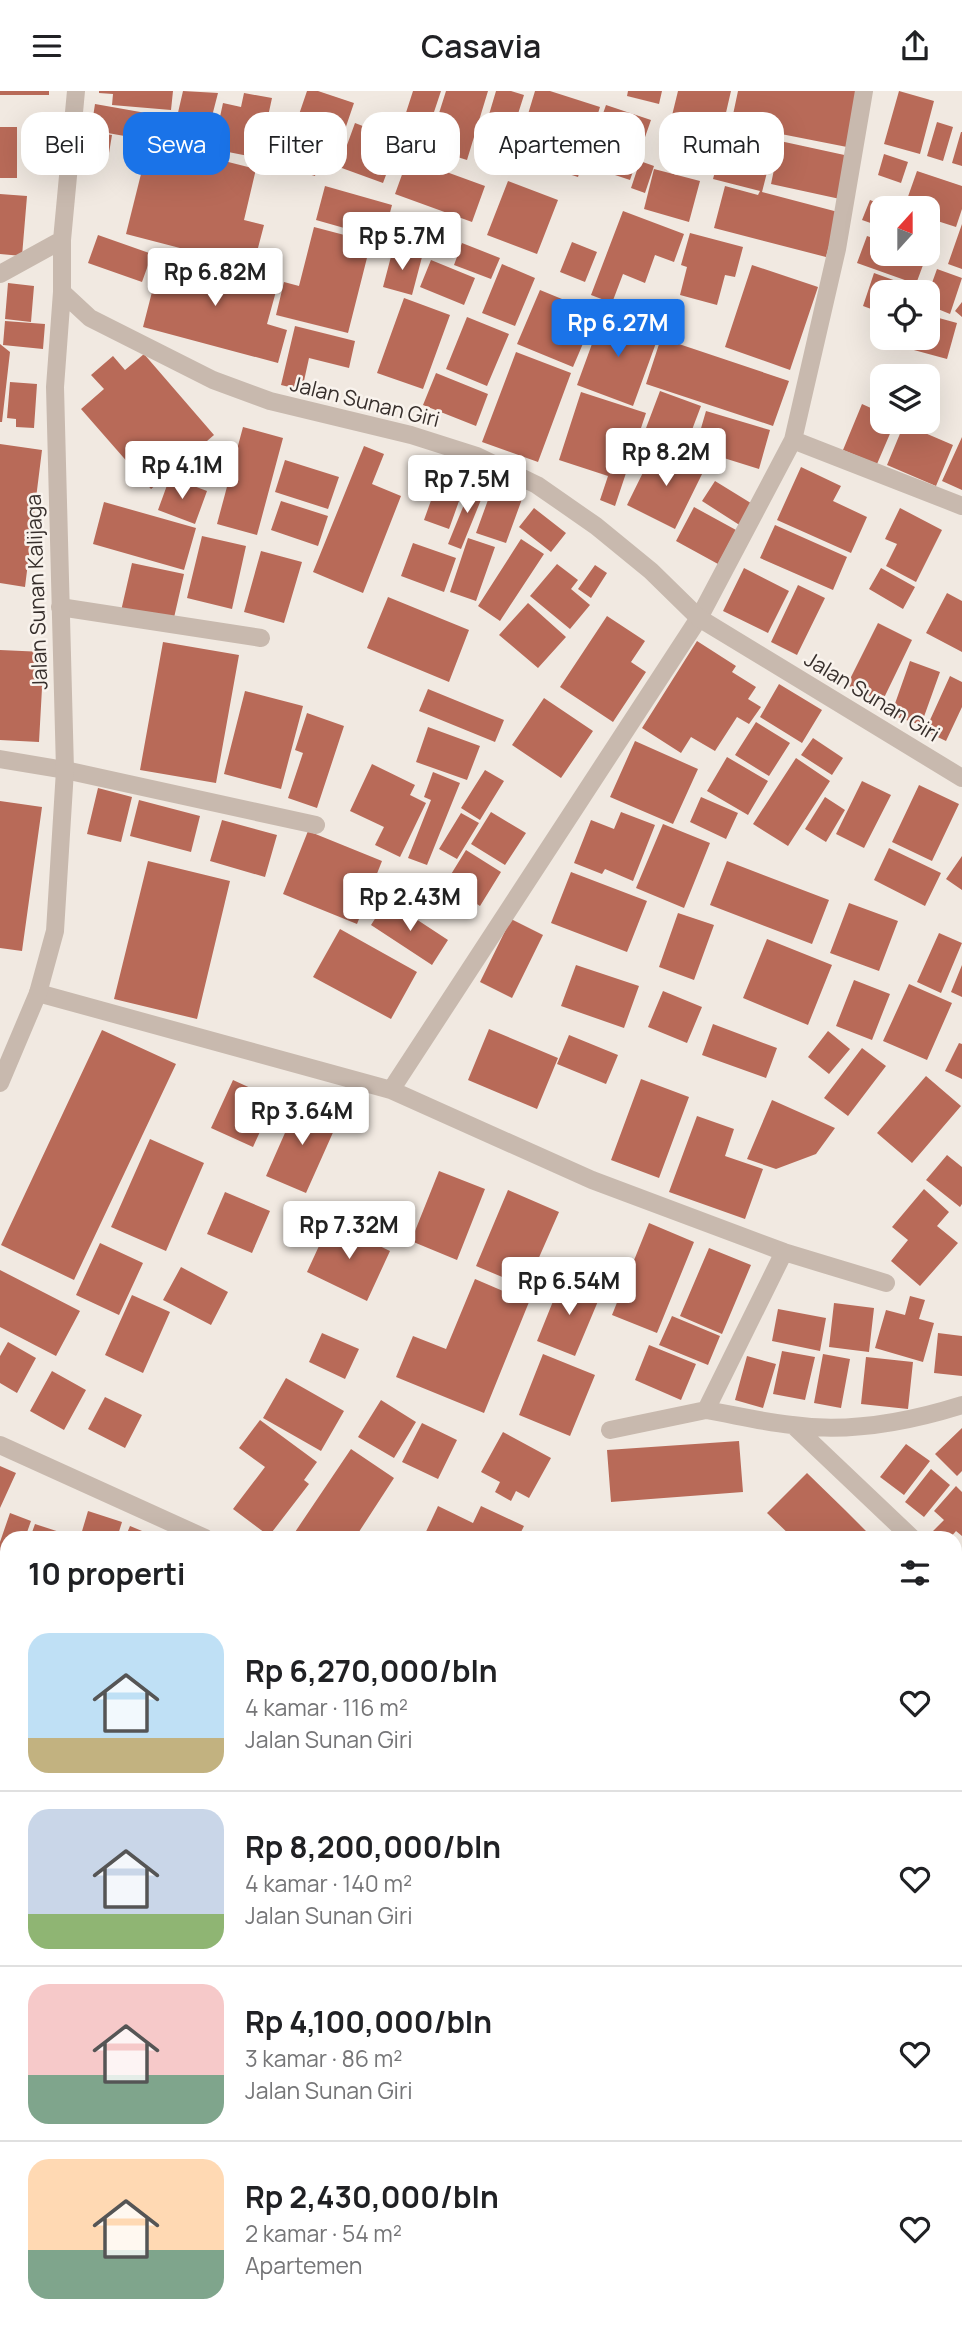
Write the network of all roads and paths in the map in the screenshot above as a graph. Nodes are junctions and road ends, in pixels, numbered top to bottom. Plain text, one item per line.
1 (76, 91) edge
2 (864, 91) edge
3 (62, 240) junction
4 (0, 274) edge
5 (62, 292) junction
6 (793, 440) junction
7 (962, 506) edge
8 (60, 607) junction
9 (699, 618) junction
10 (261, 638) dead end
11 (0, 759) edge
12 (65, 769) junction
13 (962, 778) edge
14 (316, 825) dead end
15 (38, 993) junction
16 (0, 1083) edge
17 (391, 1090) junction
18 (783, 1252) junction
19 (886, 1283) dead end
20 (962, 1405) edge
21 (706, 1410) junction
22 (794, 1426) junction
23 (610, 1430) dead end
24 (0, 1445) edge
25 (190, 1531) edge
26 (905, 1531) edge

1 - 3 street, Jalan Sunan Kalijaga
2 - 6 street
3 - 4 street
3 - 5 street, Jalan Sunan Kalijaga
5 - 8 street, Jalan Sunan Kalijaga
5 - 9 street, Jalan Sunan Giri
6 - 7 street
6 - 9 street
8 - 10 street
8 - 12 street, Jalan Sunan Kalijaga
9 - 13 street, Jalan Sunan Giri
9 - 17 street
11 - 12 street
12 - 14 street
12 - 15 street, Jalan Sunan Kalijaga
15 - 16 street, Jalan Sunan Kalijaga
15 - 17 street
17 - 18 street
18 - 19 street
18 - 21 street
20 - 22 street
21 - 22 street
21 - 23 street
22 - 26 street
24 - 25 street

